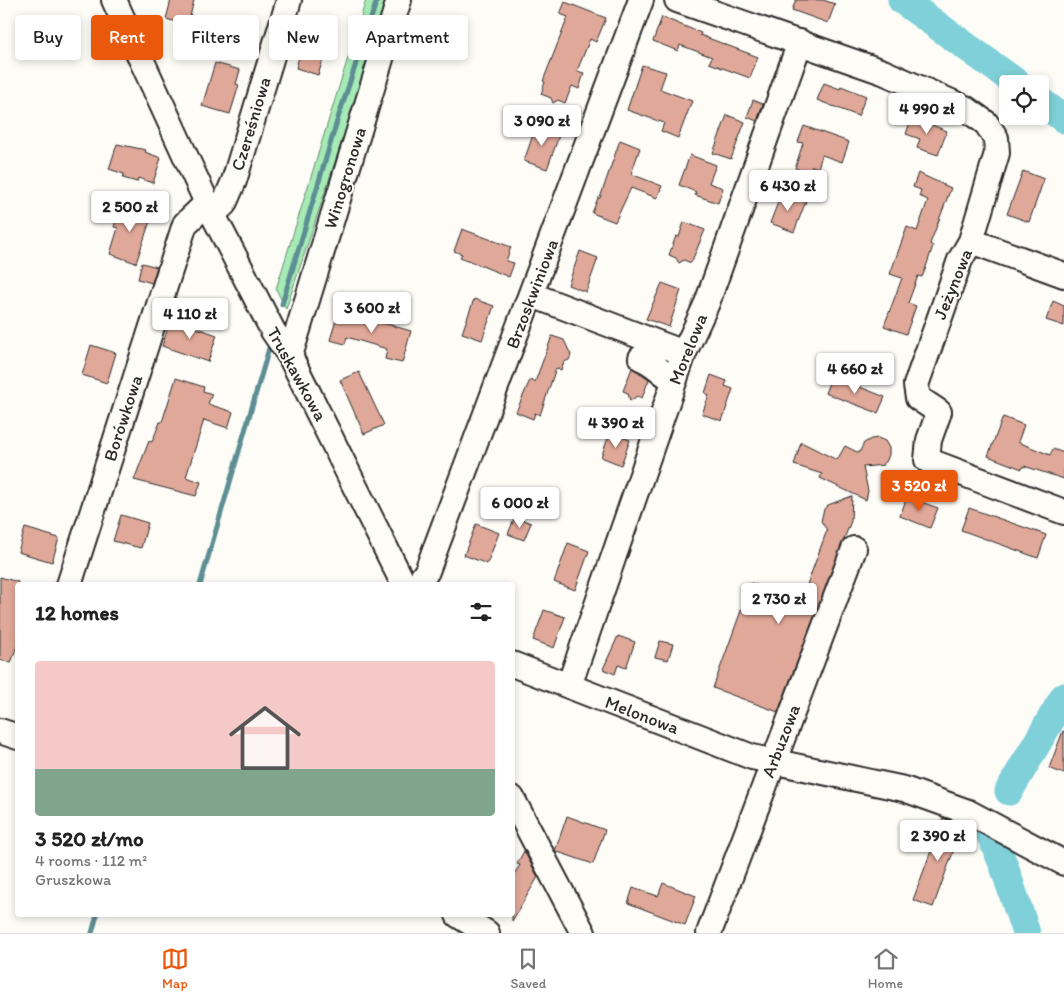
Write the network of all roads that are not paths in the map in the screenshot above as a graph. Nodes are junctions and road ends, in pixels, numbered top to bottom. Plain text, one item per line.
1 (114, 0) edge
2 (136, 0) edge
3 (289, 0) edge
4 (399, 0) edge
5 (641, 0) edge
6 (677, 0) edge
7 (122, 15) edge
8 (132, 15) edge
9 (800, 42) junction
10 (143, 60) edge
11 (210, 208) junction
12 (971, 241) junction
13 (1064, 275) edge
14 (532, 295) junction
15 (684, 353) junction
16 (290, 356) junction
17 (641, 358) dead end
18 (675, 380) junction
19 (1064, 512) edge
20 (854, 549) dead end
21 (70, 582) edge
22 (403, 582) edge
23 (419, 582) edge
24 (515, 665) edge
25 (569, 686) junction
26 (0, 731) edge
27 (15, 736) edge
28 (772, 762) junction
29 (515, 804) edge
30 (1064, 863) edge
31 (461, 917) edge
32 (487, 933) edge
33 (582, 933) edge
34 (709, 933) edge

1 - 7 street, Truskawkowa
2 - 8 street
3 - 11 street, Czereśniowa
4 - 16 street, Winogronowa
5 - 14 street, Brzoskwiniowa
6 - 9 street
9 - 12 street, Jeżynowa
9 - 15 street, Morelowa
10 - 11 street, Truskawkowa
11 - 16 street, Truskawkowa
11 - 21 street, Borówkowa
12 - 13 street
12 - 19 street, Jeżynowa
14 - 15 street
14 - 23 street, Brzoskwiniowa
15 - 18 street, Morelowa
16 - 22 street, Truskawkowa
17 - 18 street
18 - 25 street, Morelowa
20 - 28 street, Arbuzowa
24 - 25 street, Melonowa
25 - 28 street, Melonowa
26 - 27 street
28 - 30 street, Melonowa
28 - 34 street, Arbuzowa
29 - 33 street
31 - 32 street

